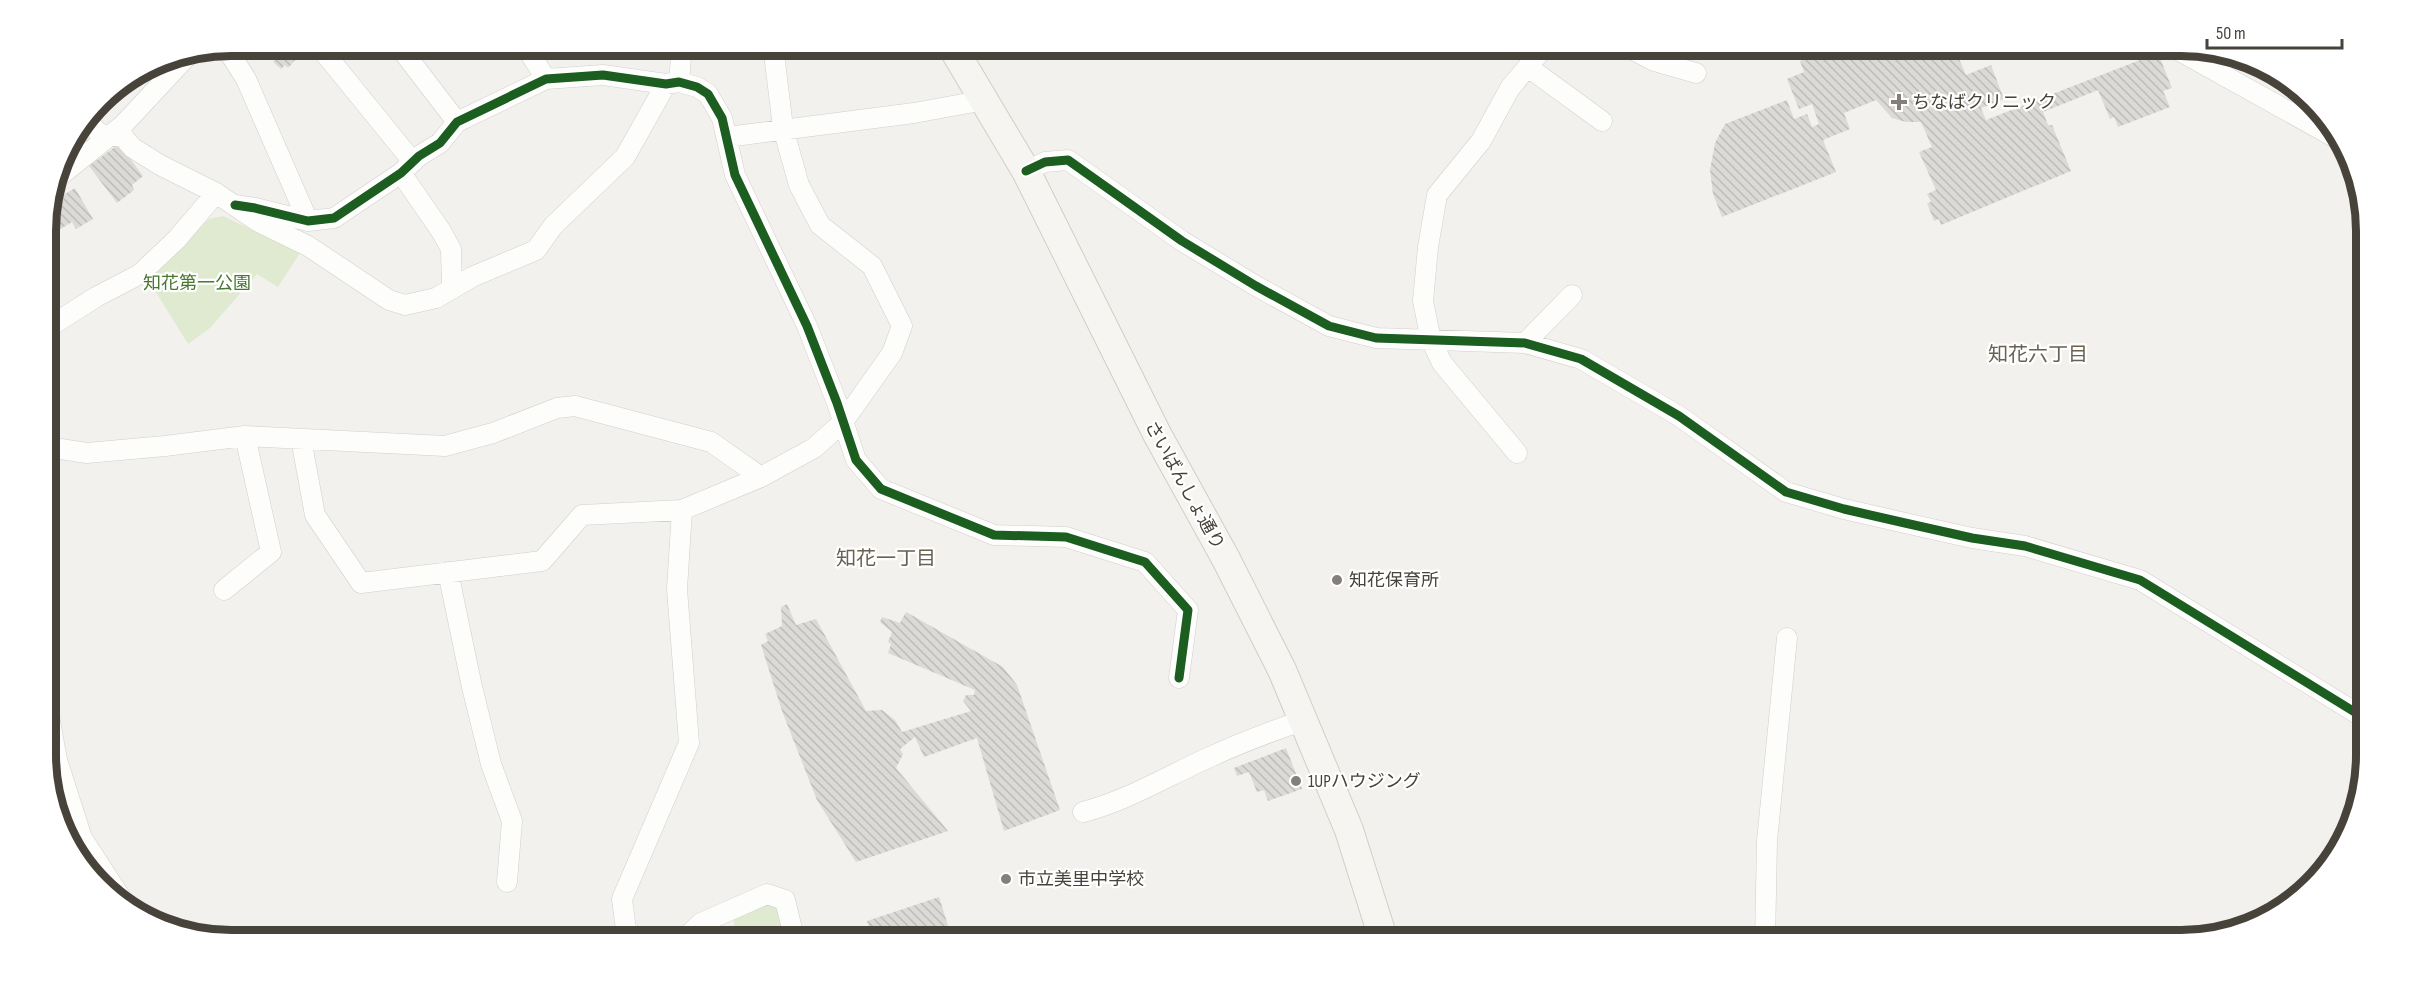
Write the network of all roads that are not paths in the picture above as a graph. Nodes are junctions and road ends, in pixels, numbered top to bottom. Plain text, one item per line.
1 (231, 56) edge
2 (326, 56) edge
3 (406, 56) edge
4 (532, 56) edge
5 (679, 56) edge
6 (774, 56) edge
7 (958, 56) edge
8 (1537, 56) edge
9 (1644, 56) edge
10 (2189, 56) edge
11 (181, 62) edge
12 (1528, 67) junction
13 (1696, 73) dead end
14 (546, 79) junction
15 (672, 83) junction
16 (985, 100) junction
17 (457, 122) junction
18 (1602, 122) dead end
19 (91, 125) edge
20 (783, 128) junction
21 (2324, 131) edge
22 (109, 136) junction
23 (727, 137) junction
24 (407, 168) junction
25 (67, 170) edge
26 (1026, 171) junction
27 (216, 193) junction
28 (235, 205) junction
29 (308, 221) junction
30 (452, 288) junction
31 (1572, 295) dead end
32 (56, 323) edge
33 (1431, 340) junction
34 (1525, 343) junction
35 (843, 422) junction
36 (245, 436) junction
37 (301, 439) junction
38 (56, 448) edge
39 (1517, 453) dead end
40 (761, 477) junction
41 (682, 510) junction
42 (448, 572) junction
43 (224, 590) dead end
44 (1787, 638) dead end
45 (1179, 678) dead end
46 (2356, 713) edge
47 (1304, 720) junction
48 (55, 749) edge
49 (1083, 812) dead end
50 (100, 872) edge
51 (507, 882) dead end
52 (626, 930) edge
53 (694, 930) edge
54 (792, 930) edge
55 (1381, 930) edge
56 (1765, 930) edge

1 - 29 street
2 - 24 street
3 - 17 street
4 - 14 street
5 - 15 street
6 - 20 street
7 - 16 main road, さいばんしょ通り
8 - 12 street
9 - 13 street
10 - 21 street
11 - 22 street
12 - 18 street
12 - 33 street
14 - 15 street
14 - 17 street
15 - 23 street
15 - 30 street
16 - 20 street
16 - 26 main road, さいばんしょ通り
17 - 24 street
19 - 22 street
20 - 23 street
20 - 35 street
22 - 25 street
22 - 27 street
23 - 35 street
24 - 29 street
24 - 30 street
26 - 33 street
26 - 47 main road, さいばんしょ通り
27 - 28 street
27 - 32 street
28 - 29 street
28 - 30 street
31 - 34 street
33 - 34 street
33 - 39 street
34 - 46 street
35 - 40 street
35 - 45 street
36 - 37 street
36 - 38 street
36 - 43 street
37 - 40 street
37 - 42 street
40 - 41 street
41 - 42 street
41 - 52 street
42 - 51 street
44 - 56 street
47 - 49 street
47 - 55 main road, さいばんしょ通り
48 - 50 street
53 - 54 street

